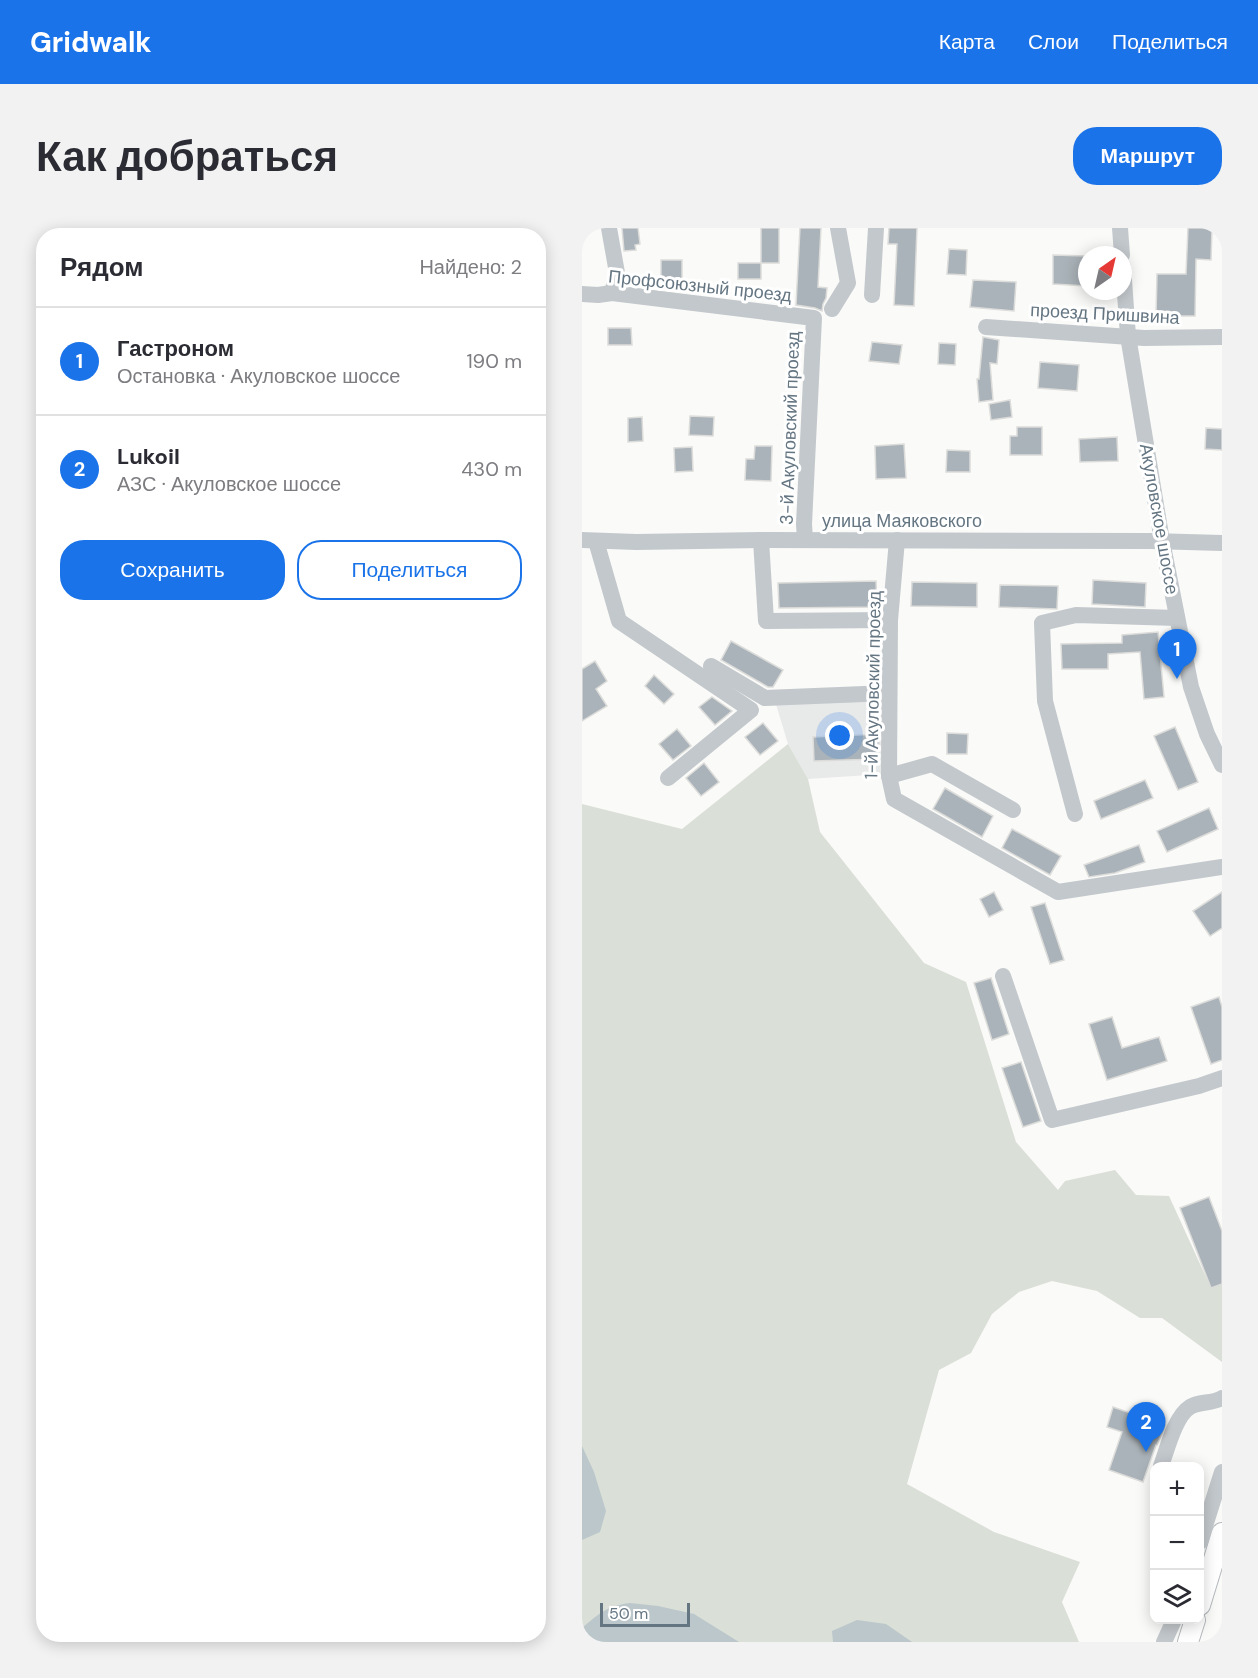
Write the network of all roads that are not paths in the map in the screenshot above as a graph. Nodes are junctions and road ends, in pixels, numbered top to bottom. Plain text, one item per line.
1 (609, 228) edge
2 (838, 228) edge
3 (876, 228) edge
4 (1120, 228) edge
5 (1121, 246) edge
6 (612, 293) junction
7 (582, 294) edge
8 (872, 295) dead end
9 (1125, 300) edge
10 (832, 309) dead end
11 (814, 318) joint
12 (986, 327) dead end
13 (1128, 336) junction
14 (1222, 336) edge
15 (589, 540) edge
16 (761, 540) junction
17 (805, 540) junction
18 (897, 540) junction
19 (1162, 542) junction
20 (1222, 543) edge
21 (1177, 618) junction
22 (890, 620) junction
23 (711, 666) dead end
24 (889, 693) junction
25 (1215, 731) edge
26 (1222, 765) edge
27 (889, 776) junction
28 (668, 778) dead end
29 (1012, 810) dead end
30 (1075, 814) dead end
31 (1222, 867) edge
32 (1003, 976) dead end
33 (1222, 1078) edge
34 (1222, 1398) edge
35 (1163, 1462) edge
36 (1222, 1472) edge
37 (1204, 1529) edge
38 (1222, 1533) edge
39 (1204, 1592) edge
40 (1173, 1624) edge
41 (1194, 1624) edge
42 (1166, 1642) edge
43 (1188, 1642) edge

1 - 6 street
2 - 10 street
3 - 8 street
4 - 5 street
6 - 7 street, Профсоюзный проезд
6 - 11 street, Профсоюзный проезд
9 - 13 street, Акуловское шоссе
11 - 17 street, 3-й Акуловский проезд
12 - 13 street, проезд Пришвина
13 - 14 street, проезд Пришвина
13 - 19 street, Акуловское шоссе
15 - 16 street, улица Маяковского
15 - 28 street
16 - 17 street, улица Маяковского
16 - 22 street
17 - 18 street, улица Маяковского
18 - 19 street, улица Маяковского
18 - 22 street, 1-й Акуловский проезд
19 - 20 street, улица Маяковского
19 - 21 street, Акуловское шоссе
21 - 25 street, Акуловское шоссе
21 - 30 street
22 - 24 street, 1-й Акуловский проезд
23 - 24 street
24 - 27 street, 1-й Акуловский проезд
25 - 26 street, Акуловское шоссе
27 - 29 street
27 - 31 street, 1-й Акуловский проезд
32 - 33 street
34 - 35 street
36 - 37 street
38 - 39 main road
40 - 42 street
41 - 43 main road

